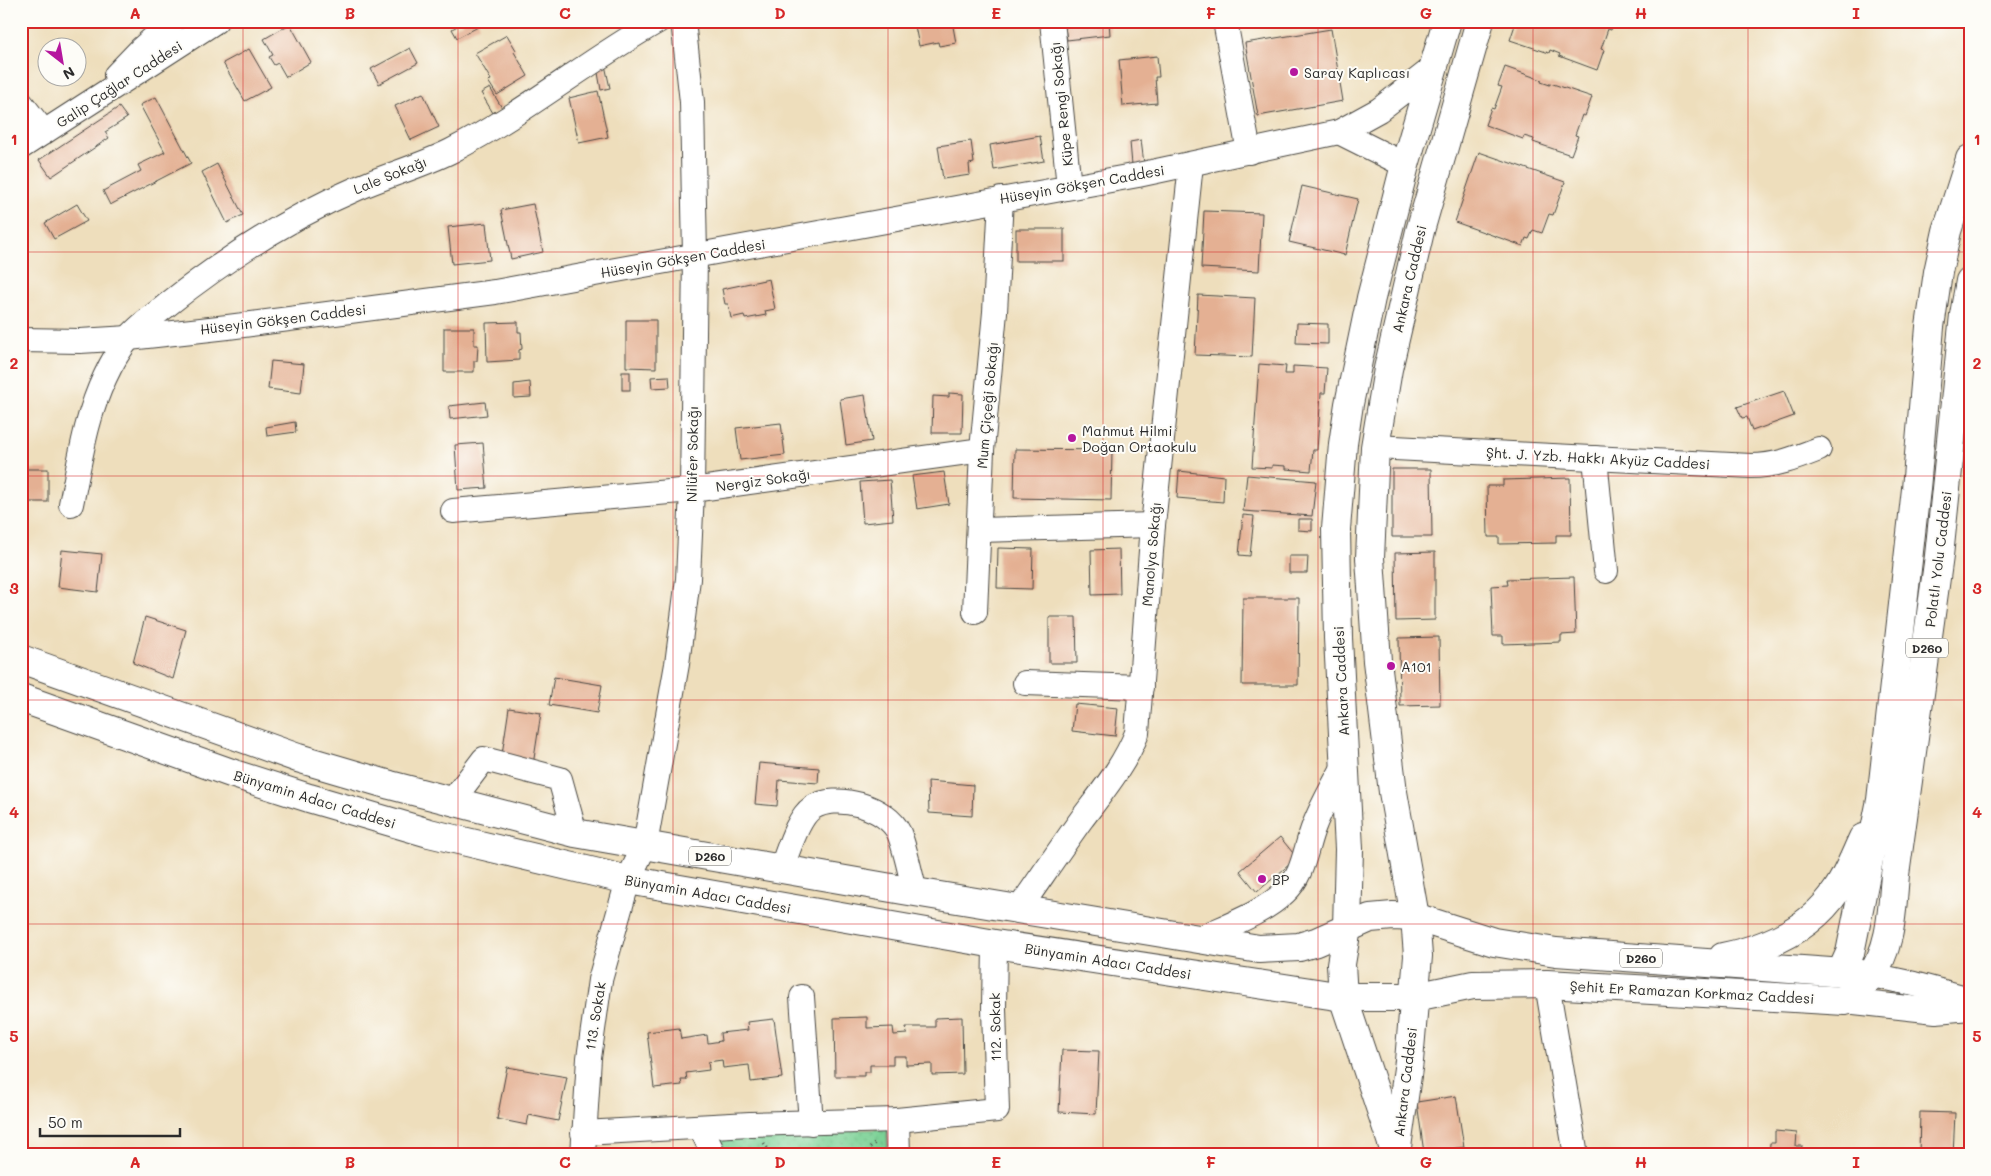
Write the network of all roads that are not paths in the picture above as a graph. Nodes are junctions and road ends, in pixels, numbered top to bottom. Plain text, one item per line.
1 (173, 21) edge
2 (216, 21) edge
3 (682, 21) edge
4 (1052, 21) edge
5 (1225, 21) edge
6 (1447, 21) edge
7 (1480, 21) edge
8 (656, 22) edge
9 (1433, 68) junction
10 (97, 98) junction
11 (21, 103) edge
12 (44, 132) junction
13 (1339, 132) junction
14 (21, 147) edge
15 (1249, 152) junction
16 (1970, 159) edge
17 (1191, 164) junction
18 (1405, 165) junction
19 (1069, 187) junction
20 (1001, 198) junction
21 (694, 256) junction
22 (1970, 281) edge
23 (129, 338) junction
24 (21, 340) edge
25 (1375, 447) junction
26 (1819, 449) dead end
27 (982, 450) junction
28 (1595, 458) junction
29 (692, 490) junction
30 (71, 504) dead end
31 (453, 511) dead end
32 (1153, 525) junction
33 (980, 530) junction
34 (1606, 571) dead end
35 (974, 612) dead end
36 (21, 659) edge
37 (1025, 683) dead end
38 (1141, 688) junction
39 (21, 698) edge
40 (1345, 764) junction
41 (1881, 800) junction
42 (452, 801) junction
43 (575, 833) junction
44 (645, 845) junction
45 (781, 869) junction
46 (628, 880) junction
47 (915, 892) junction
48 (1019, 909) junction
49 (1414, 917) junction
50 (1346, 928) junction
51 (1198, 939) junction
52 (995, 944) junction
53 (1696, 962) junction
54 (1841, 973) junction
55 (1872, 975) junction
56 (1547, 984) junction
57 (802, 997) dead end
58 (1343, 997) junction
59 (1415, 997) junction
60 (1970, 999) edge
61 (1845, 1001) junction
62 (1970, 1008) edge
63 (897, 1120) junction
64 (811, 1123) junction
65 (701, 1128) junction
66 (583, 1144) edge
67 (1396, 1154) edge
68 (714, 1155) edge
69 (898, 1155) edge
70 (1576, 1155) edge

1 - 10 street
2 - 10 street, Galip Çağlar Caddesi
3 - 21 street, Nilüfer Sokağı
4 - 19 street, Küpe Rengi Sokağı
5 - 15 street
6 - 9 main road, Ankara Caddesi
7 - 25 main road, Ankara Caddesi
8 - 23 street, Lale Sokağı
9 - 13 street, Hüseyin Gökşen Caddesi
9 - 18 main road, Ankara Caddesi
10 - 12 street, Galip Çağlar Caddesi
11 - 12 street
12 - 14 street, Galip Çağlar Caddesi
13 - 15 street, Hüseyin Gökşen Caddesi
13 - 18 street
15 - 17 street, Hüseyin Gökşen Caddesi
16 - 41 main road, D260
17 - 19 street, Hüseyin Gökşen Caddesi
17 - 32 street, Manolya Sokağı
18 - 40 main road, Ankara Caddesi
19 - 20 street, Hüseyin Gökşen Caddesi
20 - 21 street, Hüseyin Gökşen Caddesi
20 - 27 street, Mum Çiçeği Sokağı
21 - 23 street, Hüseyin Gökşen Caddesi
21 - 29 street, Nilüfer Sokağı
22 - 55 main road, Polatlı Yolu Caddesi / D260
23 - 24 street, Hüseyin Gökşen Caddesi
23 - 30 street, Lale Sokağı
25 - 28 street, Şht. J. Yzb. Hakkı Akyüz Caddesi
25 - 49 main road, Ankara Caddesi
26 - 28 street, Şht. J. Yzb. Hakkı Akyüz Caddesi
27 - 29 street, Nergiz Sokağı
27 - 33 street, Mum Çiçeği Sokağı
28 - 34 street
29 - 31 street, Nergiz Sokağı
29 - 44 street, Nilüfer Sokağı
32 - 33 street
32 - 38 street, Manolya Sokağı
33 - 35 street, Mum Çiçeği Sokağı
36 - 42 main road, D260
37 - 38 street
38 - 48 street, Manolya Sokağı
39 - 46 main road, Bünyamin Adacı Caddesi
40 - 50 main road, Ankara Caddesi
40 - 51 street
41 - 53 main road, D260
41 - 54 main road
42 - 43 main road, D260
42 - 43 street
43 - 44 main road, D260
44 - 45 main road, D260
44 - 46 street, Nilüfer Sokağı
45 - 47 main road, D260
45 - 47 street
46 - 52 main road, Bünyamin Adacı Caddesi
46 - 66 street, 113. Sokak
47 - 48 main road, D260
48 - 51 main road, D260
49 - 50 main road, D260
49 - 53 main road, Şehit Er Ramazan Korkmaz Caddesi / D260
49 - 59 main road, Ankara Caddesi
50 - 51 main road, D260
50 - 58 main road, Ankara Caddesi
52 - 58 main road, Bünyamin Adacı Caddesi
52 - 63 street, 112. Sokak
53 - 54 main road, Şehit Er Ramazan Korkmaz Caddesi / D260
54 - 55 main road, Şehit Er Ramazan Korkmaz Caddesi / D260
55 - 60 street, Şehit Er Ramazan Korkmaz Caddesi
55 - 61 main road, Polatlı Yolu Caddesi / D260
56 - 59 main road, Şehit Er Ramazan Korkmaz Caddesi
56 - 61 main road, Şehit Er Ramazan Korkmaz Caddesi
56 - 70 street
57 - 64 street
58 - 59 main road, Bünyamin Adacı Caddesi
58 - 67 main road, Ankara Caddesi
59 - 67 main road, Ankara Caddesi
61 - 62 street, Şehit Er Ramazan Korkmaz Caddesi
63 - 64 street
63 - 69 street
64 - 65 street
65 - 66 street
65 - 68 street

